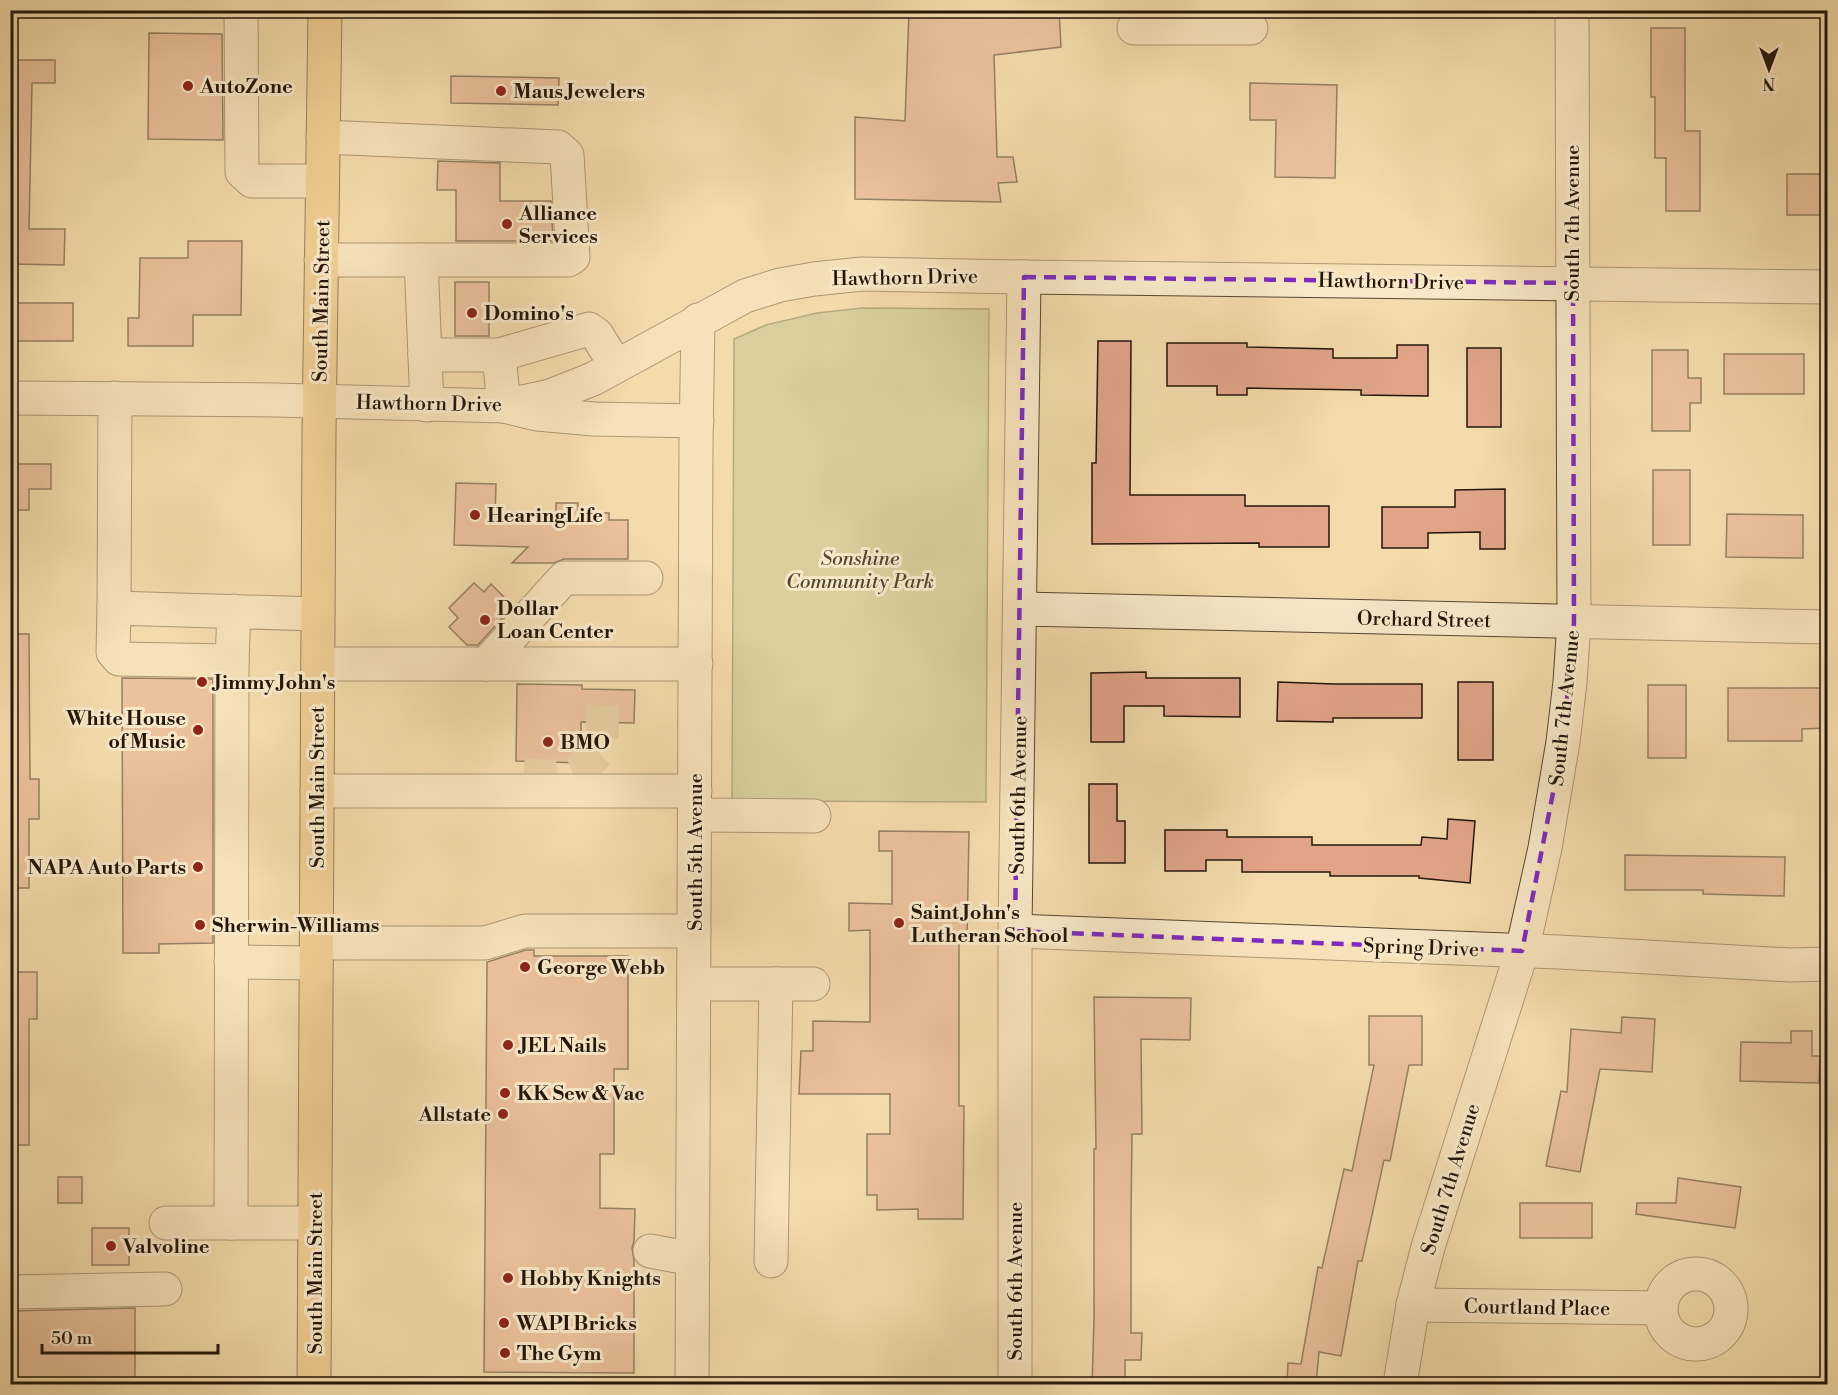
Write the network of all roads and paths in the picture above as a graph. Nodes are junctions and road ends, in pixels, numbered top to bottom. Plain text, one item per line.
1 (241, 10) edge
2 (325, 10) edge
3 (1572, 10) edge
4 (1134, 28) dead end
5 (1251, 28) dead end
6 (323, 136) junction
7 (322, 181) junction
8 (321, 260) junction
9 (421, 260) junction
10 (1024, 278) junction
11 (1573, 283) junction
12 (1827, 287) edge
13 (698, 320) junction
14 (425, 355) junction
15 (499, 355) junction
16 (616, 366) junction
17 (10, 398) edge
18 (116, 398) junction
19 (319, 401) junction
20 (427, 405) junction
21 (504, 405) junction
22 (697, 421) junction
23 (646, 579) dead end
24 (114, 608) junction
25 (1021, 609) junction
26 (234, 611) junction
27 (318, 614) junction
28 (1574, 622) junction
29 (1827, 627) edge
30 (232, 661) junction
31 (318, 664) junction
32 (486, 664) junction
33 (696, 664) junction
34 (317, 791) junction
35 (695, 803) junction
36 (814, 816) dead end
37 (694, 931) junction
38 (1015, 932) junction
39 (1522, 951) junction
40 (317, 953) junction
41 (231, 962) junction
42 (1827, 964) edge
43 (694, 984) junction
44 (776, 984) junction
45 (813, 984) dead end
46 (166, 1223) dead end
47 (231, 1223) junction
48 (315, 1223) junction
49 (650, 1251) dead end
50 (693, 1259) junction
51 (771, 1261) dead end
52 (165, 1289) dead end
53 (10, 1292) edge
54 (1413, 1305) junction
55 (1661, 1308) dead end
56 (315, 1384) edge
57 (692, 1384) edge
58 (1015, 1384) edge
59 (1400, 1384) edge

1 - 7 street
2 - 6 main road, South Main Street
3 - 11 street, South 7th Avenue
4 - 5 street
6 - 7 main road, South Main Street
6 - 9 street
7 - 8 main road, South Main Street
8 - 9 street
8 - 19 main road, South Main Street
9 - 14 street
10 - 11 street, Hawthorn Drive
10 - 13 street, Hawthorn Drive
10 - 25 street, South 6th Avenue
11 - 12 street, Hawthorn Drive
11 - 28 street, South 7th Avenue
13 - 16 street, Hawthorn Drive
13 - 22 street, South 5th Avenue
14 - 15 street
14 - 20 street
15 - 16 street
15 - 21 street
16 - 21 street, Hawthorn Drive
17 - 18 street, Hawthorn Drive
18 - 19 street, Hawthorn Drive
18 - 24 street
19 - 20 street, Hawthorn Drive
19 - 27 main road, South Main Street
20 - 21 street, Hawthorn Drive
21 - 22 street
22 - 33 street, South 5th Avenue
23 - 32 street
24 - 26 street
24 - 30 street
25 - 28 street, Orchard Street
25 - 38 street, South 6th Avenue
26 - 27 street
26 - 30 street
27 - 31 main road, South Main Street
28 - 29 street, Orchard Street
28 - 39 street, South 7th Avenue
30 - 41 street
31 - 32 street
31 - 34 main road, South Main Street
32 - 33 street
33 - 35 street, South 5th Avenue
34 - 35 street
34 - 40 main road, South Main Street
35 - 36 street
35 - 37 street, South 5th Avenue
37 - 40 street
37 - 43 street, South 5th Avenue
38 - 39 street, Spring Drive
38 - 58 street, South 6th Avenue
39 - 42 street, Spring Drive
39 - 54 street, South 7th Avenue
40 - 41 street
40 - 48 main road, South Main Street
41 - 47 street
43 - 44 street
43 - 50 street, South 5th Avenue
44 - 45 street
44 - 51 street
46 - 47 street
47 - 48 street
48 - 56 main road, South Main Street
49 - 50 street
50 - 57 street, South 5th Avenue
52 - 53 street
54 - 55 street, Courtland Place
54 - 59 street, South 7th Avenue

